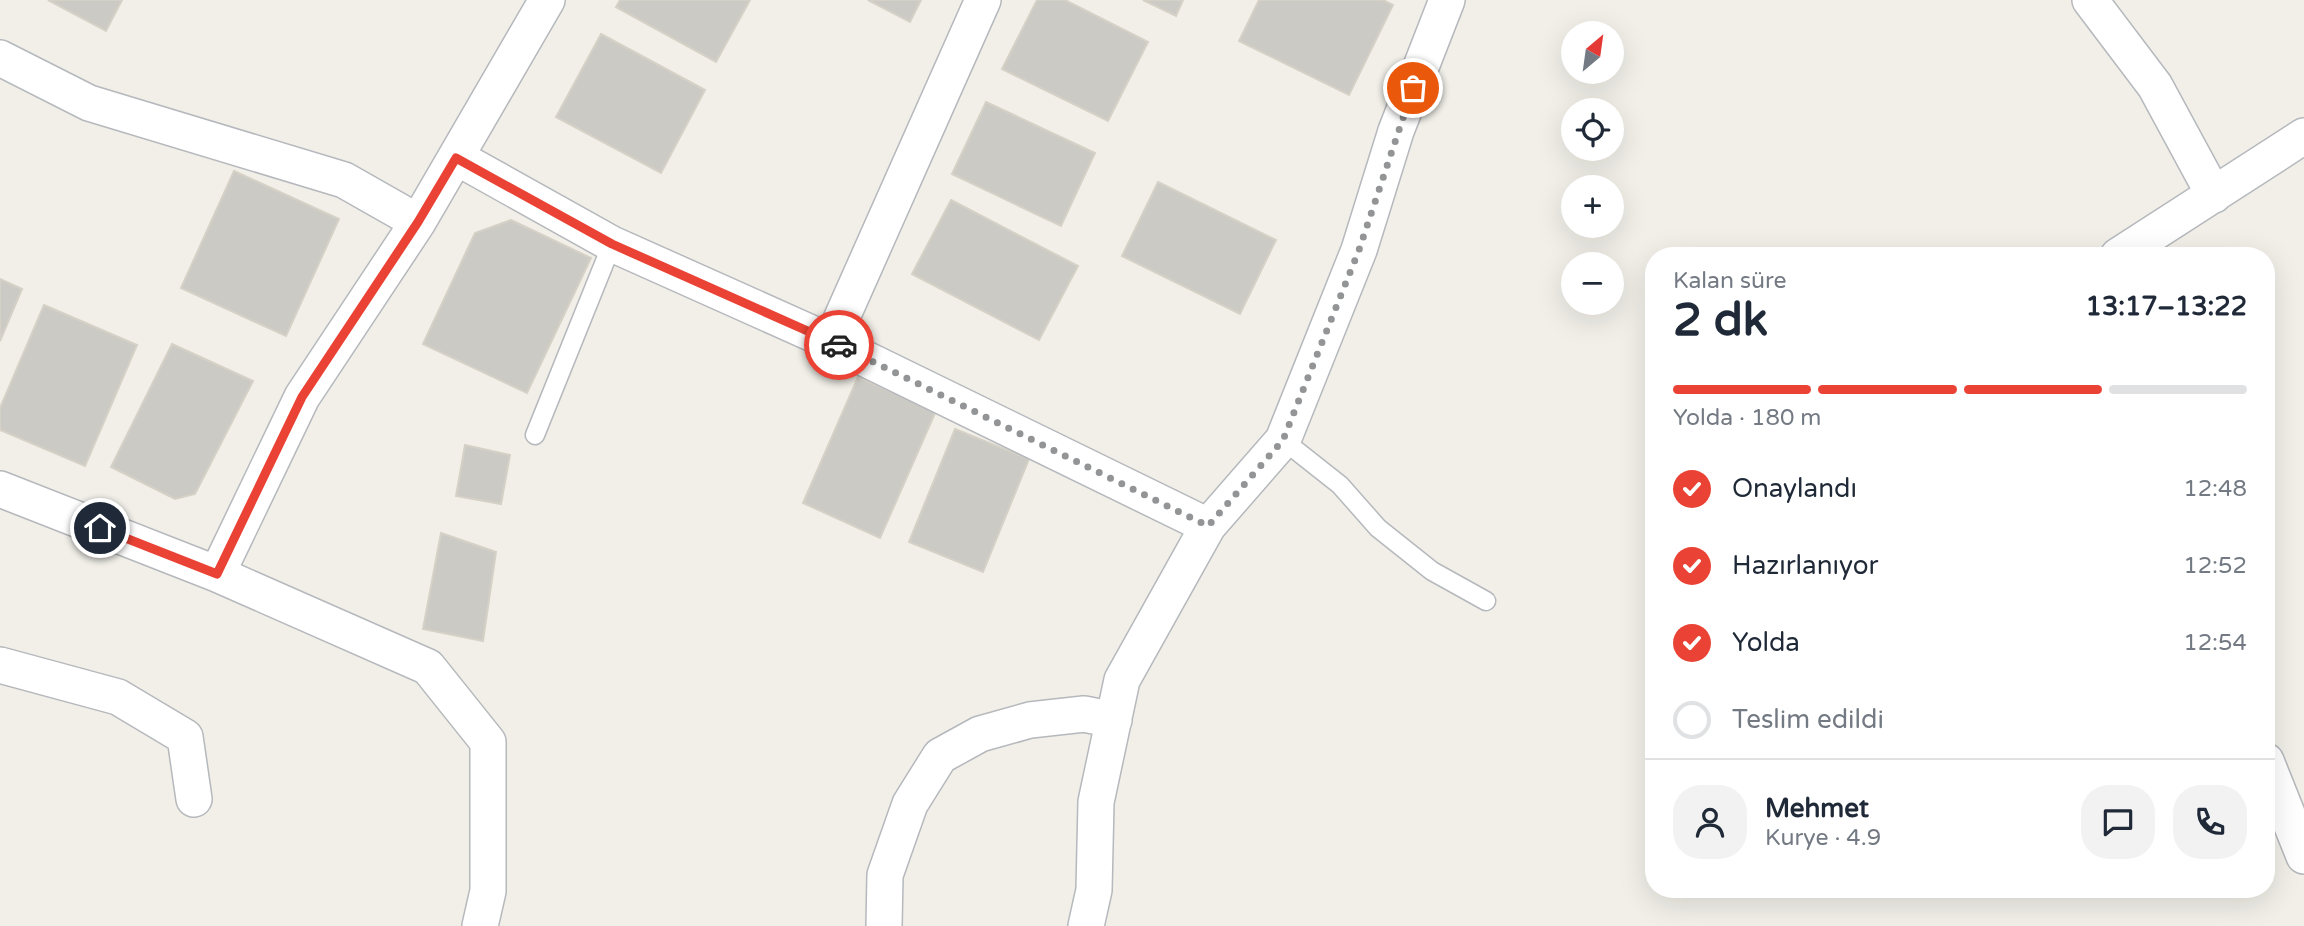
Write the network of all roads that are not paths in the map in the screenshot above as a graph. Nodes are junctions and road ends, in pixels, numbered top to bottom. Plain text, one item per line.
1 (547, 0) edge
2 (983, 0) edge
3 (1447, 0) edge
4 (2090, 0) edge
5 (0, 58) edge
6 (2304, 136) edge
7 (456, 158) junction
8 (2214, 195) junction
9 (418, 222) junction
10 (612, 244) junction
11 (2132, 247) edge
12 (831, 342) junction
13 (535, 435) dead end
14 (1283, 440) junction
15 (0, 489) edge
16 (1208, 526) junction
17 (217, 574) junction
18 (1486, 601) dead end
19 (0, 664) edge
20 (1114, 720) junction
21 (2275, 784) edge
22 (194, 799) dead end
23 (2304, 856) edge
24 (480, 926) edge
25 (884, 926) edge
26 (1086, 926) edge

1 - 7 street
2 - 12 street
3 - 14 street
4 - 8 street
5 - 9 street
6 - 8 street
7 - 9 street
7 - 10 street
8 - 11 street
9 - 17 street
10 - 12 street
10 - 13 lane
12 - 16 street
14 - 16 street
14 - 18 lane
15 - 17 street
16 - 20 street
17 - 24 street
19 - 22 street
20 - 25 street
20 - 26 street
21 - 23 street

